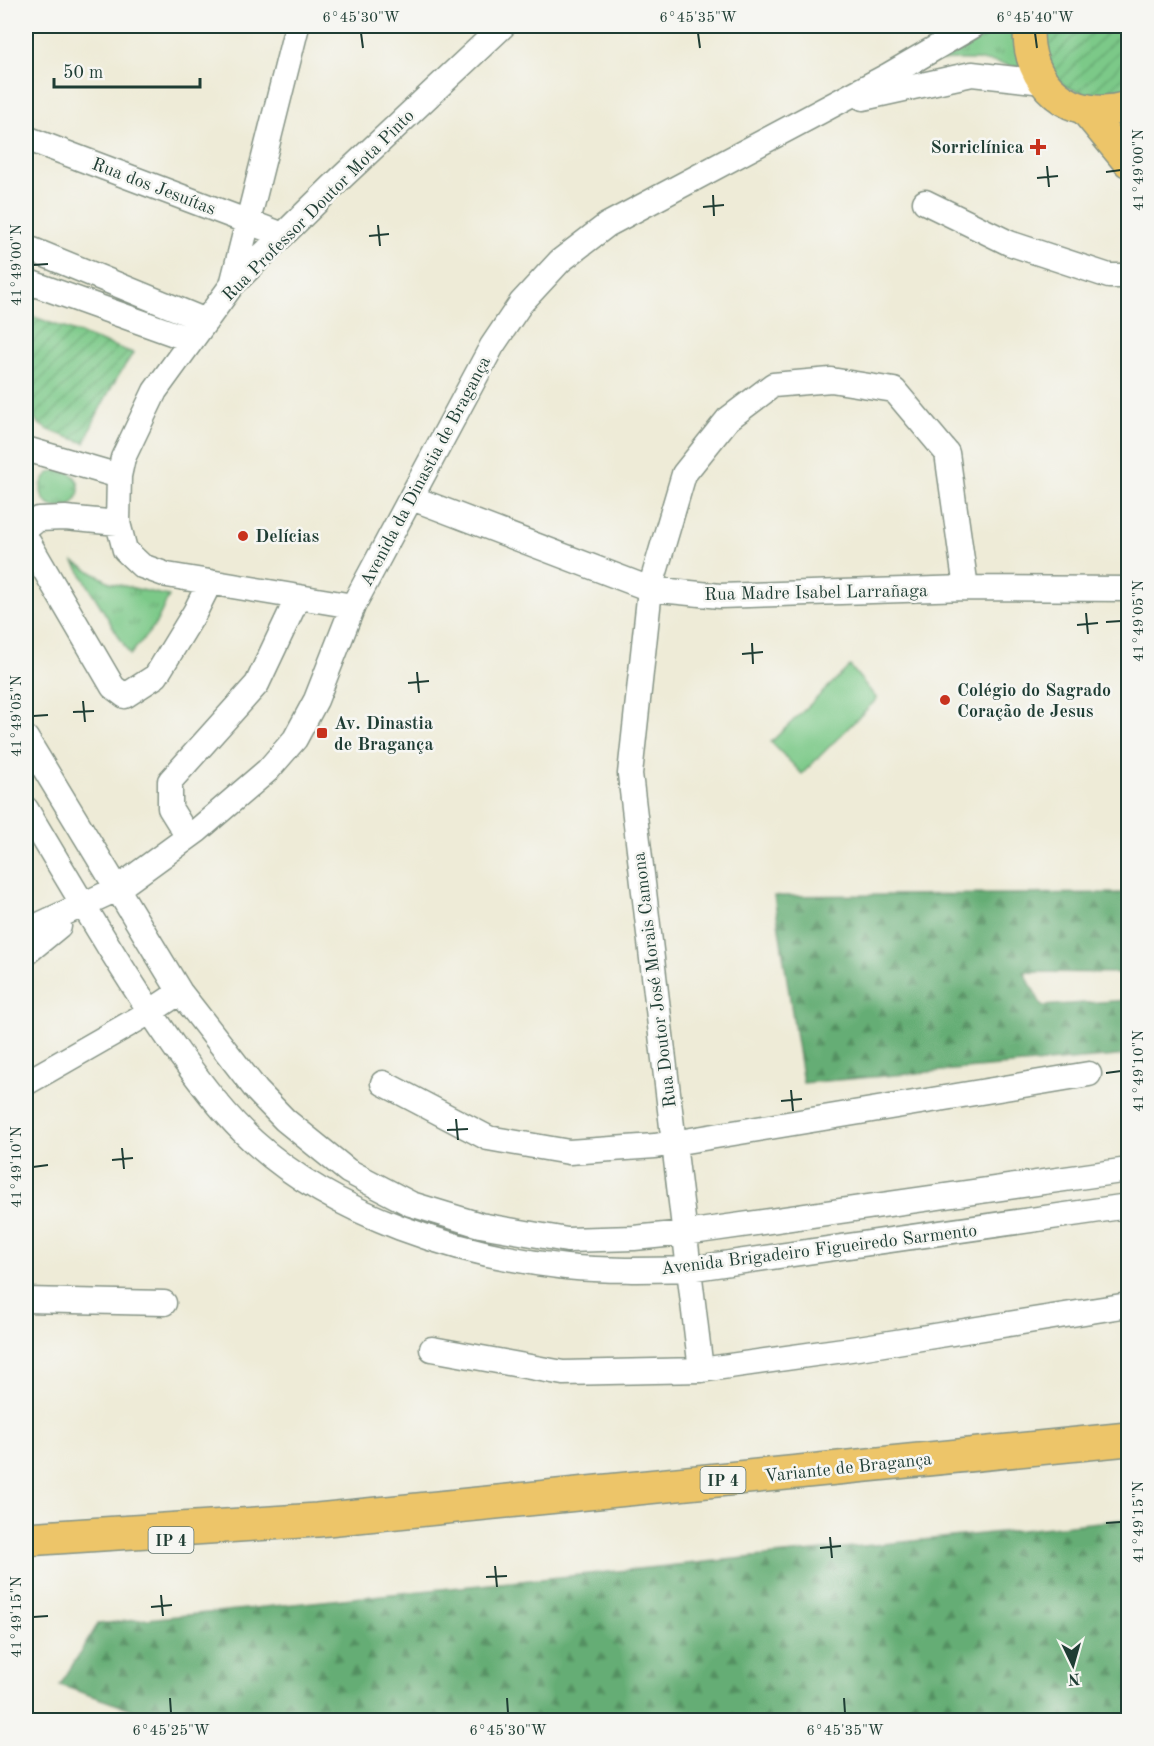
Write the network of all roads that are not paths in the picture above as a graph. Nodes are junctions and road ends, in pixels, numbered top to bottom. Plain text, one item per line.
1 (297, 26) edge
2 (503, 26) edge
3 (974, 26) edge
4 (1029, 26) edge
5 (1043, 82) junction
6 (835, 104) junction
7 (1128, 106) edge
8 (1085, 110) junction
9 (26, 138) edge
10 (1128, 162) edge
11 (926, 202) dead end
12 (248, 221) junction
13 (283, 235) junction
14 (26, 254) edge
15 (1128, 276) edge
16 (26, 280) edge
17 (232, 285) junction
18 (206, 321) junction
19 (191, 340) junction
20 (26, 449) edge
21 (119, 476) junction
22 (412, 498) junction
23 (118, 523) junction
24 (26, 529) edge
25 (26, 538) edge
26 (210, 582) junction
27 (966, 588) junction
28 (650, 589) junction
29 (1128, 589) edge
30 (298, 597) junction
31 (353, 606) junction
32 (26, 738) edge
33 (26, 809) edge
34 (188, 837) junction
35 (117, 889) junction
36 (84, 905) junction
37 (26, 931) edge
38 (26, 953) edge
39 (180, 992) junction
40 (150, 1012) junction
41 (1089, 1074) dead end
42 (26, 1083) edge
43 (383, 1083) dead end
44 (673, 1142) junction
45 (1128, 1170) edge
46 (1128, 1206) edge
47 (685, 1233) junction
48 (688, 1269) junction
49 (26, 1300) edge
50 (164, 1303) dead end
51 (1128, 1305) edge
52 (432, 1350) dead end
53 (701, 1370) junction
54 (1128, 1439) edge
55 (317, 1520) junction
56 (34, 1534) edge
57 (26, 1560) edge

1 - 12 street
2 - 13 street, Rua Professor Doutor Mota Pinto
3 - 6 street
4 - 5 main road
5 - 6 street
5 - 8 main road
6 - 22 street, Avenida da Dinastia de Bragança
7 - 8 main road
8 - 10 main road
9 - 12 street, Rua dos Jesuítas
11 - 15 street
12 - 13 street, Rua dos Jesuítas
12 - 17 street
13 - 17 street, Rua Professor Doutor Mota Pinto
14 - 18 street
16 - 19 street
17 - 18 street, Rua Professor Doutor Mota Pinto
18 - 19 street, Rua Professor Doutor Mota Pinto
19 - 21 street, Rua Professor Doutor Mota Pinto
20 - 21 street
21 - 23 street, Rua Professor Doutor Mota Pinto
22 - 28 street, Rua Madre Isabel Larrañaga
22 - 31 street, Avenida da Dinastia de Bragança
23 - 24 street
23 - 26 street, Rua Professor Doutor Mota Pinto
25 - 26 street
26 - 30 street, Rua Professor Doutor Mota Pinto
27 - 28 street, Rua Madre Isabel Larrañaga
27 - 28 street, Rua Doutor José Morais Camona
27 - 29 street, Rua Madre Isabel Larrañaga
28 - 44 street, Rua Doutor José Morais Camona
30 - 31 street, Rua Professor Doutor Mota Pinto
30 - 34 street
31 - 34 street, Avenida da Dinastia de Bragança
32 - 35 street, Avenida Brigadeiro Figueiredo Sarmento
33 - 36 street, Avenida Brigadeiro Figueiredo Sarmento
34 - 35 street, Avenida da Dinastia de Bragança
35 - 36 street, Avenida da Dinastia de Bragança
35 - 39 street, Avenida Brigadeiro Figueiredo Sarmento
36 - 37 street, Avenida da Dinastia de Bragança
36 - 38 street, Avenida da Dinastia de Bragança
36 - 40 street, Avenida Brigadeiro Figueiredo Sarmento
39 - 40 street
39 - 47 street, Avenida Brigadeiro Figueiredo Sarmento
40 - 42 street
40 - 48 street, Avenida Brigadeiro Figueiredo Sarmento
41 - 44 street
43 - 44 street
44 - 47 street, Rua Doutor José Morais Camona
45 - 47 street, Avenida Brigadeiro Figueiredo Sarmento
46 - 48 street, Avenida Brigadeiro Figueiredo Sarmento
47 - 48 street, Rua Doutor José Morais Camona
48 - 53 street, Rua Doutor José Morais Camona
49 - 50 street
51 - 53 street
52 - 53 street
54 - 55 highway, Variante de Bragança / IP 4
55 - 56 highway, Variante de Bragança / IP 4
55 - 57 highway, Variante de Bragança / IP 4

